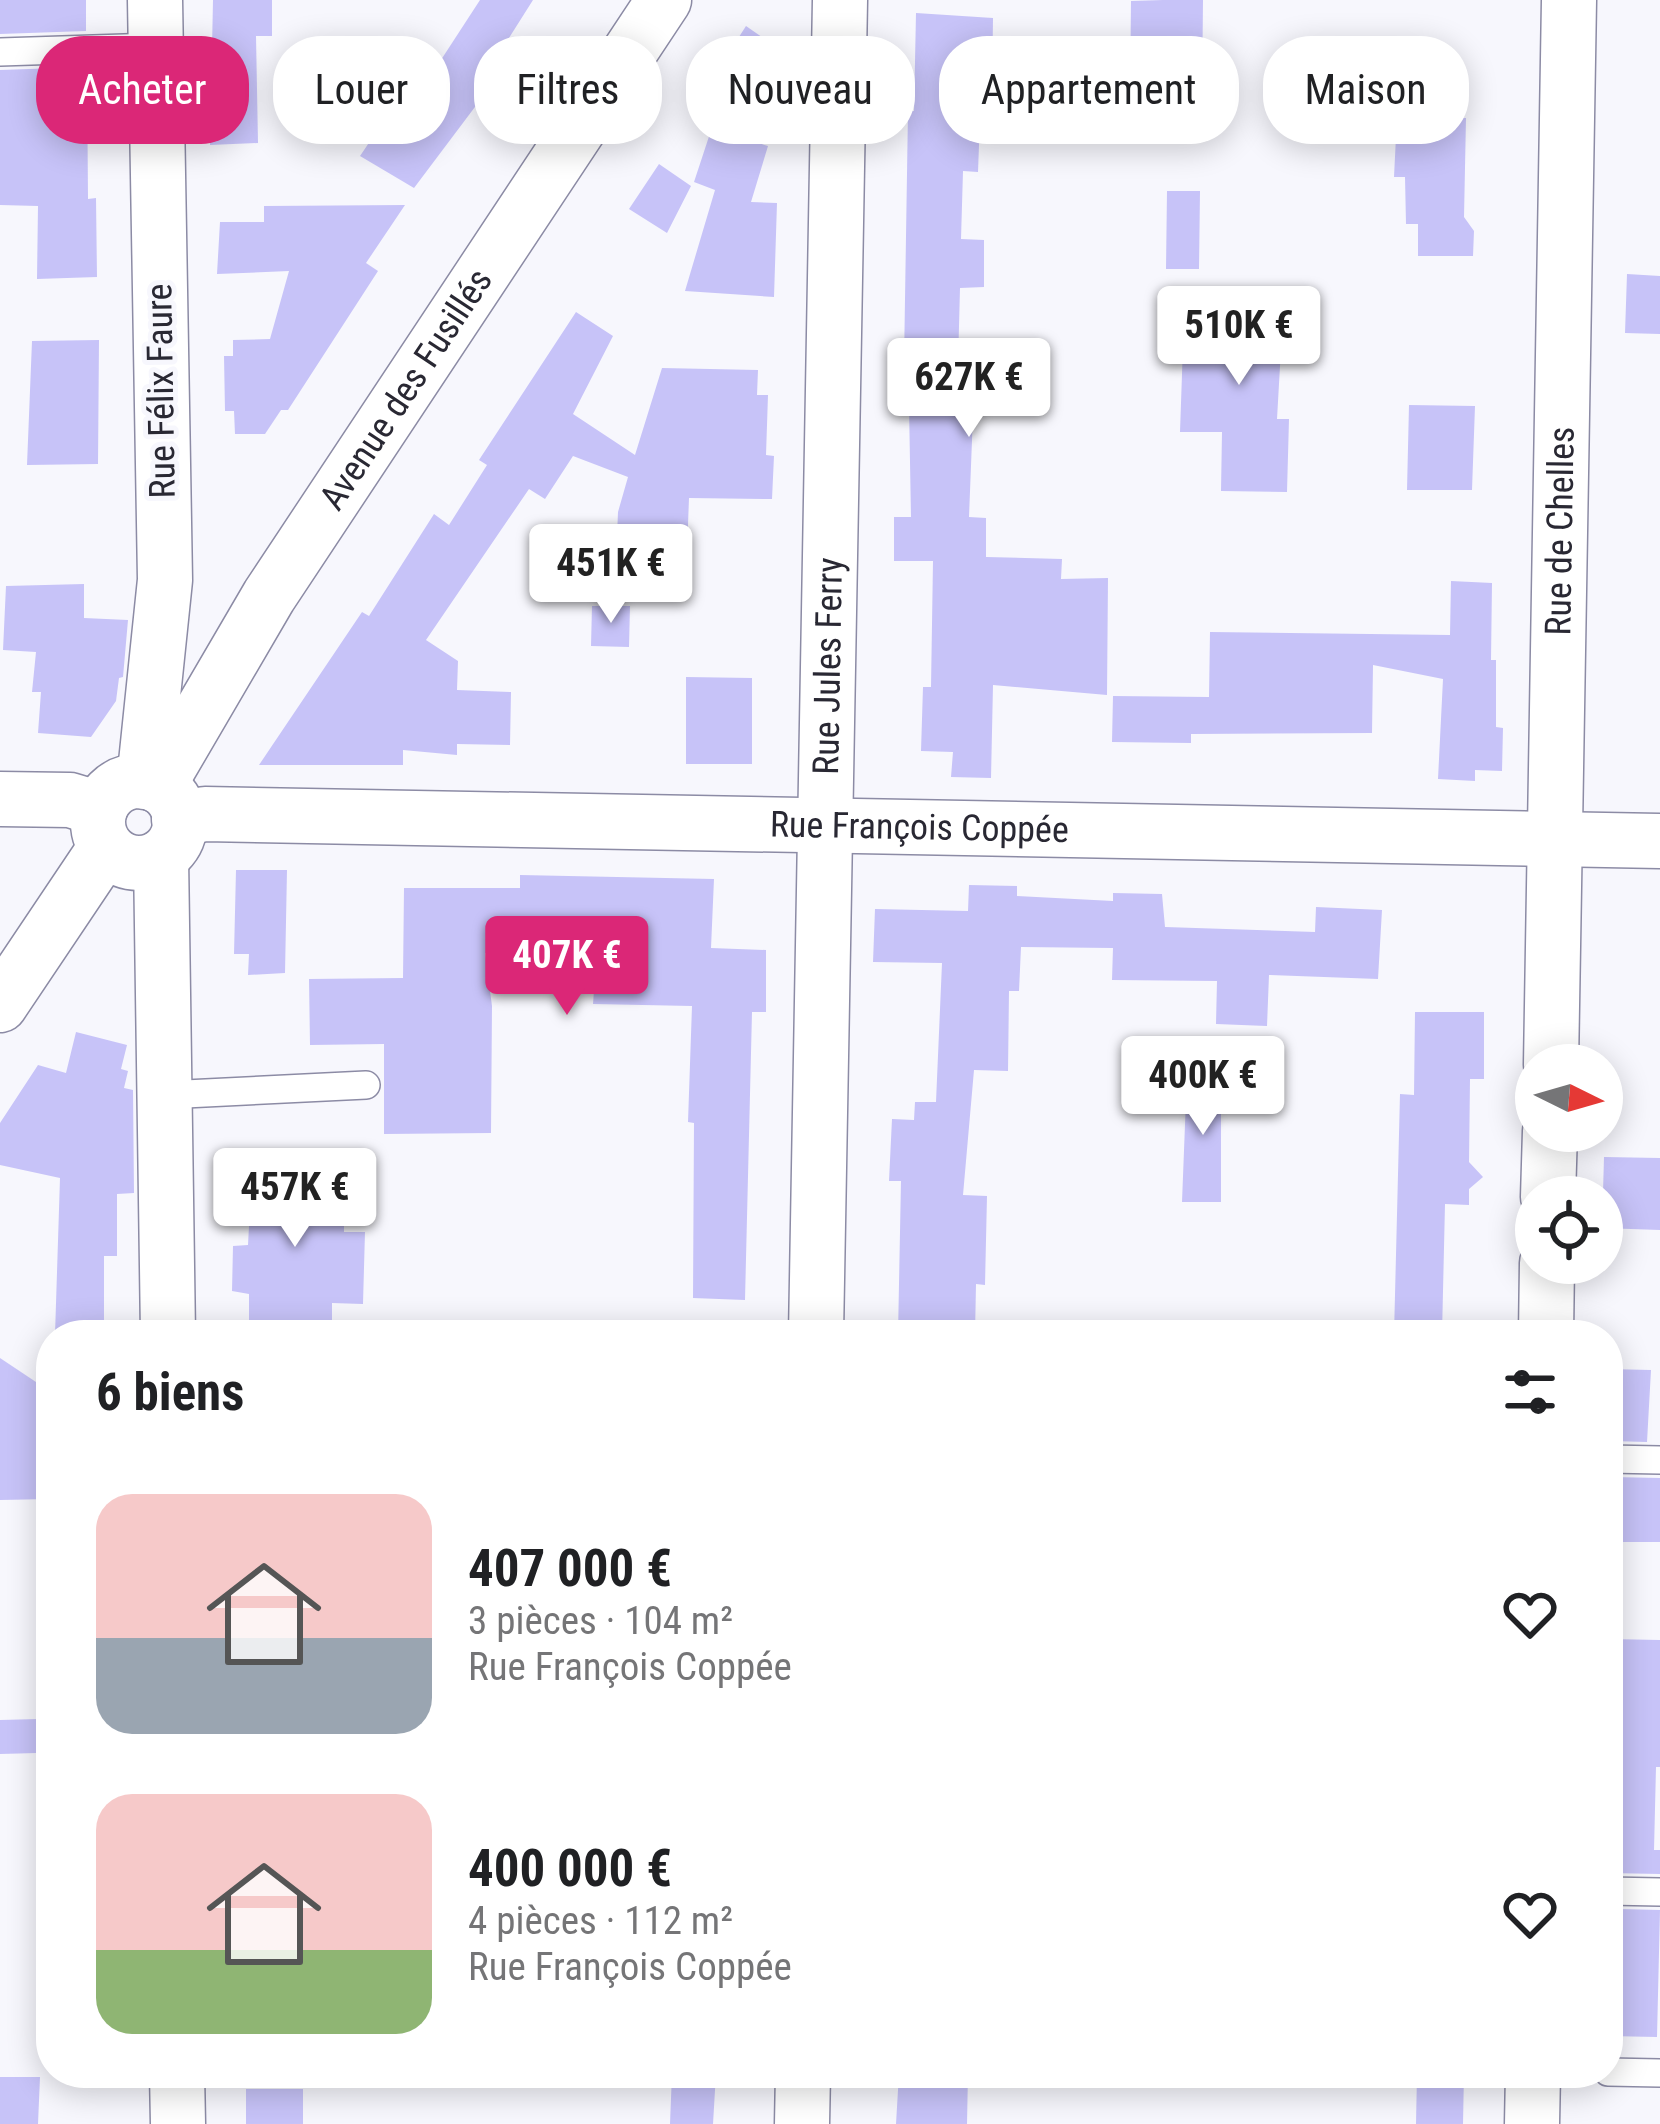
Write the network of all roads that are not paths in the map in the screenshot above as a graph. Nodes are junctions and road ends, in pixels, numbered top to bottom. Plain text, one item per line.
1 (664, 0) edge
2 (840, 0) edge
3 (1569, 0) edge
4 (155, 24) edge
5 (0, 52) edge
6 (0, 799) edge
7 (141, 816) junction
8 (825, 826) junction
9 (1555, 838) junction
10 (1660, 842) edge
11 (0, 1005) edge
12 (1551, 1044) edge
13 (366, 1085) dead end
14 (165, 1095) junction
15 (1547, 1284) edge
16 (168, 1320) edge
17 (816, 1320) edge
18 (1546, 1320) edge
19 (1623, 1460) edge
20 (1660, 1460) edge
21 (1623, 1891) edge
22 (1660, 1892) edge
23 (1623, 2072) edge
24 (1660, 2073) edge
25 (177, 2088) edge
26 (803, 2088) edge
27 (1533, 2088) edge
28 (178, 2124) edge
29 (802, 2124) edge
30 (1532, 2124) edge

1 - 7 street, Avenue des Fusillés
2 - 8 street, Rue Jules Ferry
3 - 9 street, Rue de Chelles
4 - 5 lane
4 - 7 street, Rue Félix Faure
6 - 7 street, Rue François Coppée
7 - 8 street, Rue François Coppée
7 - 11 street, Avenue des Fusillés
7 - 14 street, Rue Félix Faure
8 - 9 street, Rue François Coppée
8 - 17 street, Rue Jules Ferry
9 - 10 street, Rue François Coppée
9 - 12 street, Rue de Chelles
13 - 14 lane
14 - 16 street, Rue Félix Faure
15 - 18 street
19 - 20 lane
21 - 22 lane
23 - 24 lane
25 - 28 street
26 - 29 street
27 - 30 street

